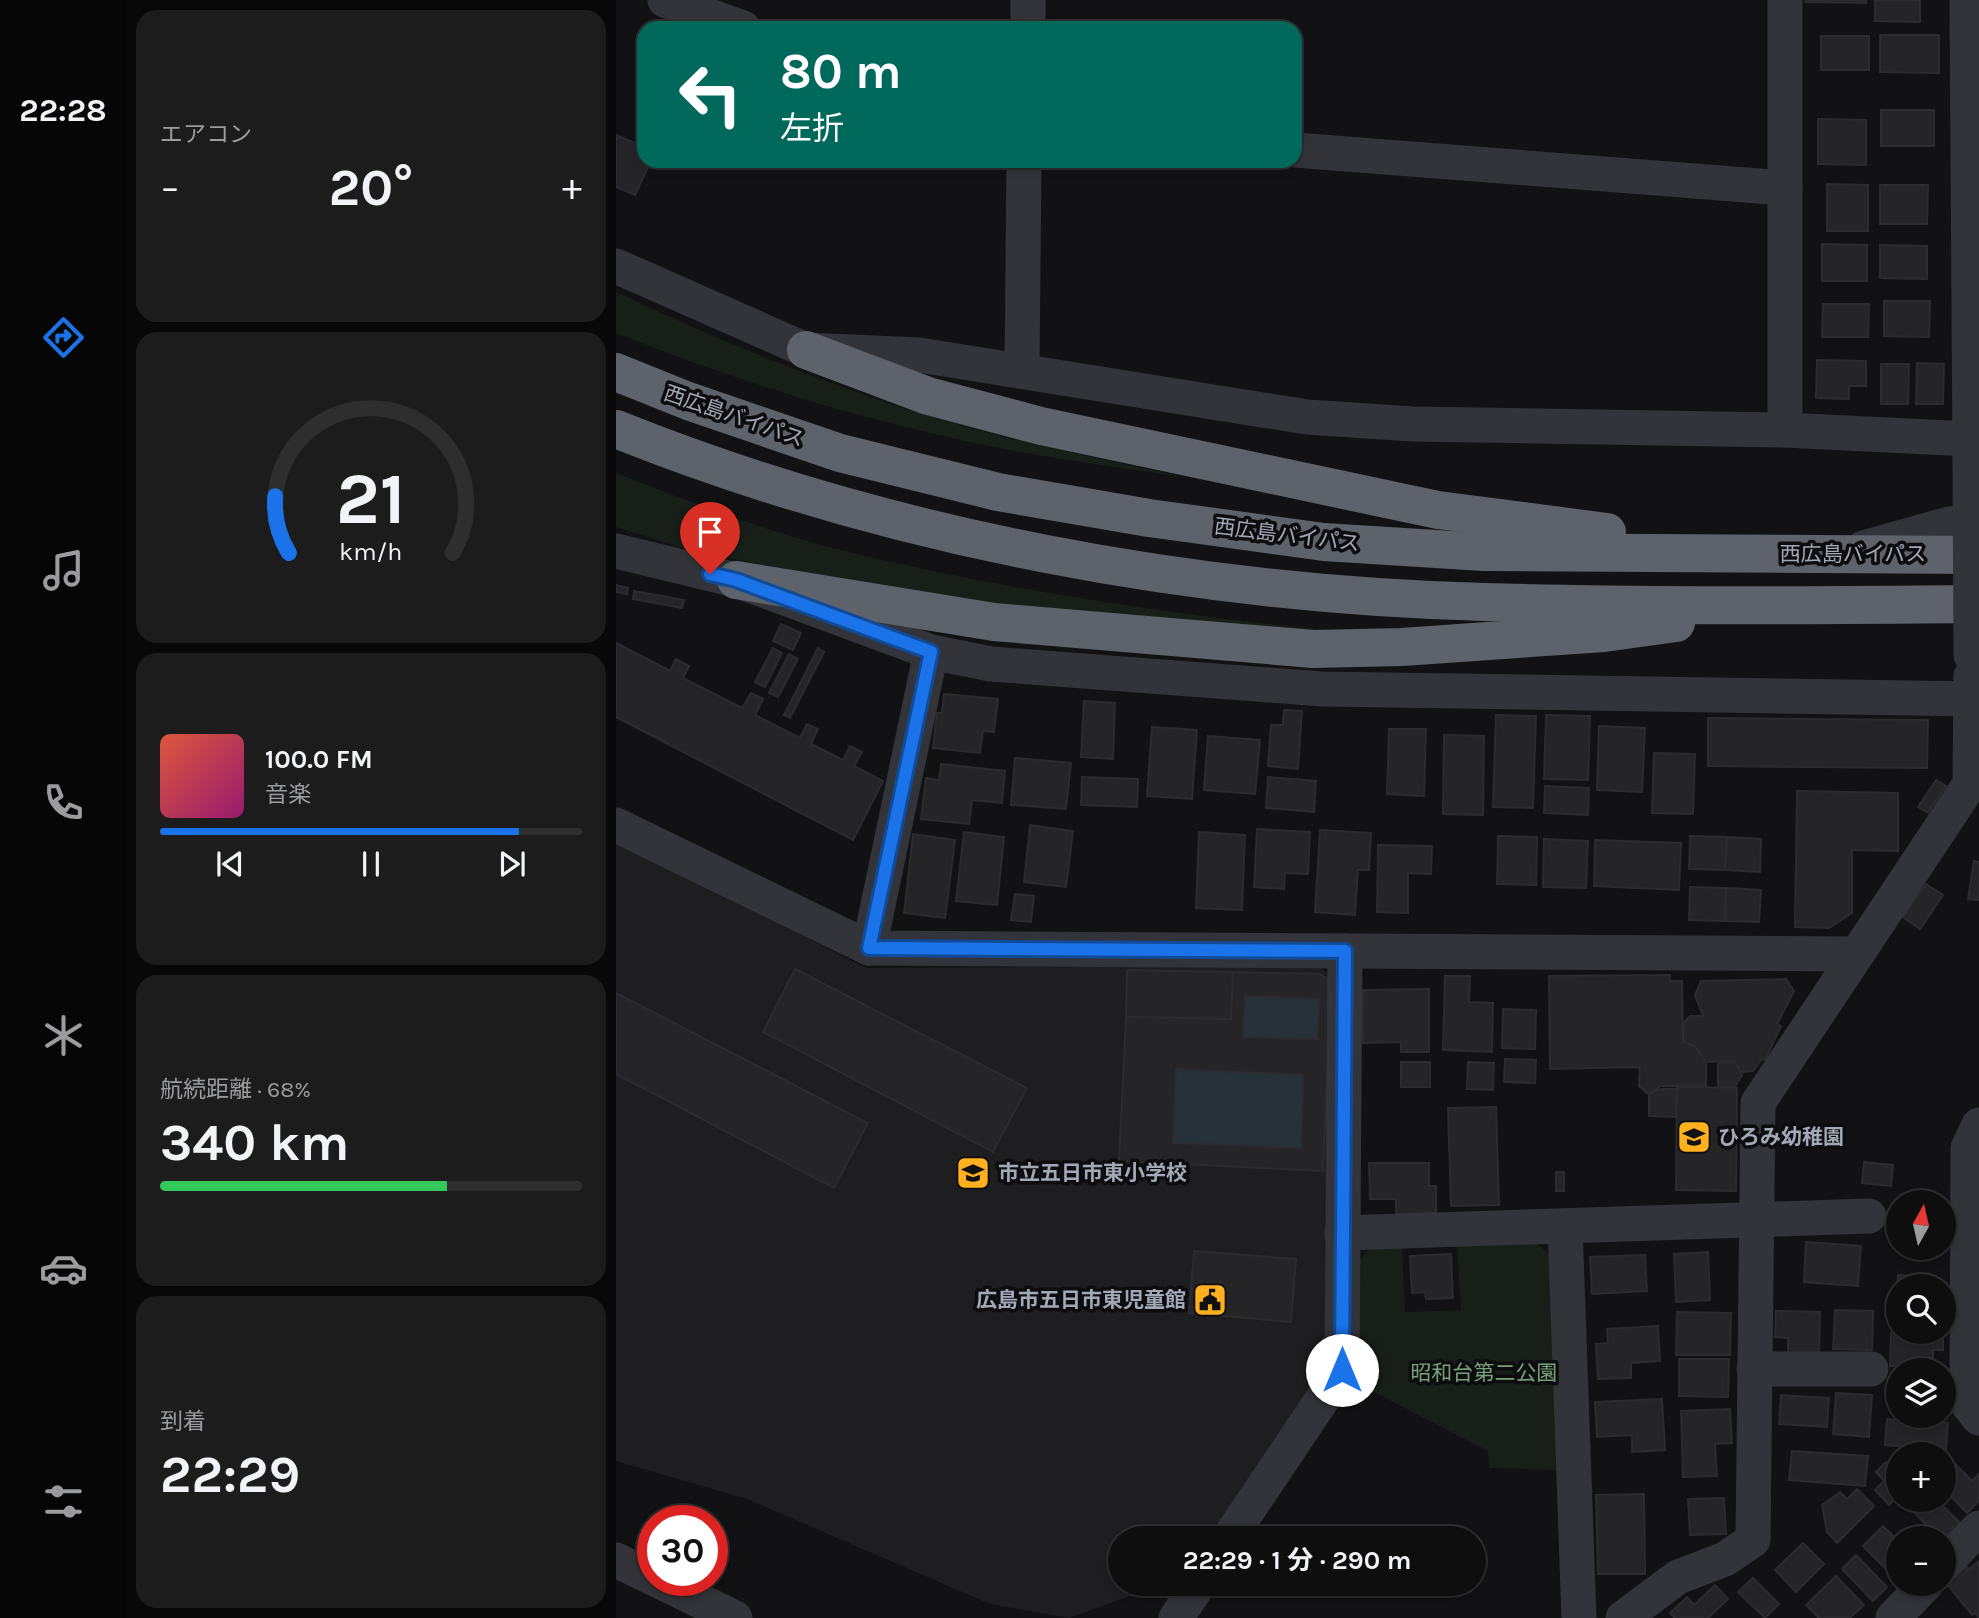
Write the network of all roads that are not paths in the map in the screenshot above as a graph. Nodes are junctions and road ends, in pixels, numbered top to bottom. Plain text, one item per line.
1 (665, 0) edge
2 (1028, 0) edge
3 (1785, 0) edge
4 (1967, 0) edge
5 (724, 21) edge
6 (1028, 21) edge
7 (1302, 151) edge
8 (1973, 153) edge
9 (1024, 168) edge
10 (1785, 188) junction
11 (616, 266) edge
12 (806, 350) junction
13 (1022, 369) junction
14 (616, 372) edge
15 (616, 429) edge
16 (1785, 430) junction
17 (1972, 436) edge
18 (1979, 520) edge
19 (616, 551) edge
20 (1795, 554) junction
21 (1843, 554) junction
22 (1979, 555) edge
23 (736, 580) junction
24 (1979, 604) edge
25 (1802, 605) junction
26 (931, 652) junction
27 (1975, 697) edge
28 (616, 825) edge
29 (869, 948) junction
30 (1345, 951) junction
31 (1857, 954) junction
32 (1979, 1125) edge
33 (1869, 1216) dead end
34 (1755, 1220) junction
35 (1565, 1226) junction
36 (1342, 1233) junction
37 (1754, 1369) junction
38 (1871, 1369) dead end
39 (1979, 1418) edge
40 (1237, 1526) edge
41 (1979, 1528) edge
42 (1956, 1552) edge
43 (616, 1560) edge
44 (637, 1570) edge
45 (689, 1596) edge
46 (1191, 1596) edge
47 (1914, 1596) edge
48 (1643, 1612) edge
49 (733, 1618) edge
50 (1175, 1618) edge
51 (1579, 1618) edge
52 (1893, 1618) edge

1 - 5 street
2 - 6 street
3 - 10 street
4 - 8 street
7 - 10 street
8 - 17 street
9 - 13 street
10 - 16 street
11 - 12 street
12 - 13 street
12 - 20 highway
13 - 16 street
14 - 20 highway, 西広島バイパス
15 - 25 highway
16 - 17 street
17 - 27 street, bridge
18 - 21 street
19 - 23 street
20 - 21 highway, 西広島バイパス
21 - 22 highway, 西広島バイパス
23 - 25 highway
23 - 26 street
24 - 25 highway
26 - 27 street
26 - 29 street
27 - 31 street
28 - 29 street
29 - 30 street
30 - 31 street
30 - 36 street
31 - 34 street
32 - 39 street
33 - 34 street
34 - 35 street
34 - 37 street
35 - 36 street
35 - 51 street
36 - 40 street
37 - 38 street
37 - 48 street
41 - 42 street
43 - 44 street
45 - 49 street
46 - 50 street
47 - 52 street

